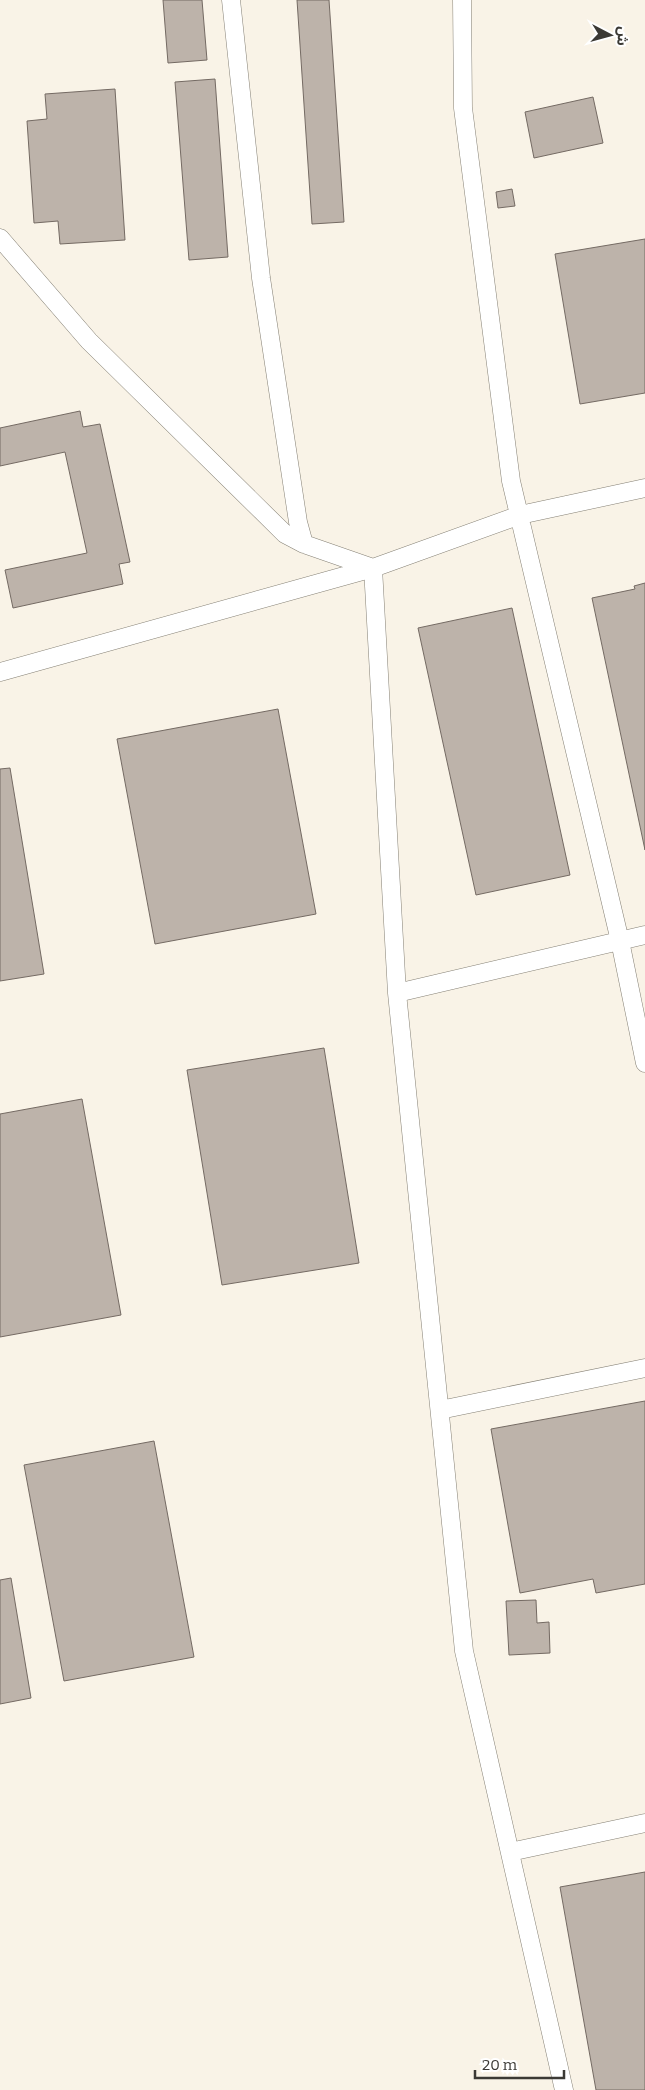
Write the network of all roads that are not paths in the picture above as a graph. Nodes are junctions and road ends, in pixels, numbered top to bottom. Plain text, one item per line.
1 (232, 0) edge
2 (462, 0) edge
3 (0, 238) edge
4 (645, 488) edge
5 (520, 515) junction
6 (304, 544) junction
7 (373, 568) junction
8 (0, 672) edge
9 (645, 935) edge
10 (620, 941) junction
11 (397, 993) junction
12 (645, 1063) edge
13 (645, 1368) edge
14 (440, 1410) junction
15 (645, 1823) edge
16 (510, 1852) junction
17 (564, 2090) edge

1 - 6 lane
2 - 5 lane
3 - 6 lane
4 - 5 lane
5 - 7 lane
5 - 10 lane
6 - 7 lane
7 - 8 lane
7 - 11 lane
9 - 10 lane
10 - 11 lane
10 - 12 lane
11 - 14 lane
13 - 14 lane
14 - 16 lane
15 - 16 lane
16 - 17 lane

